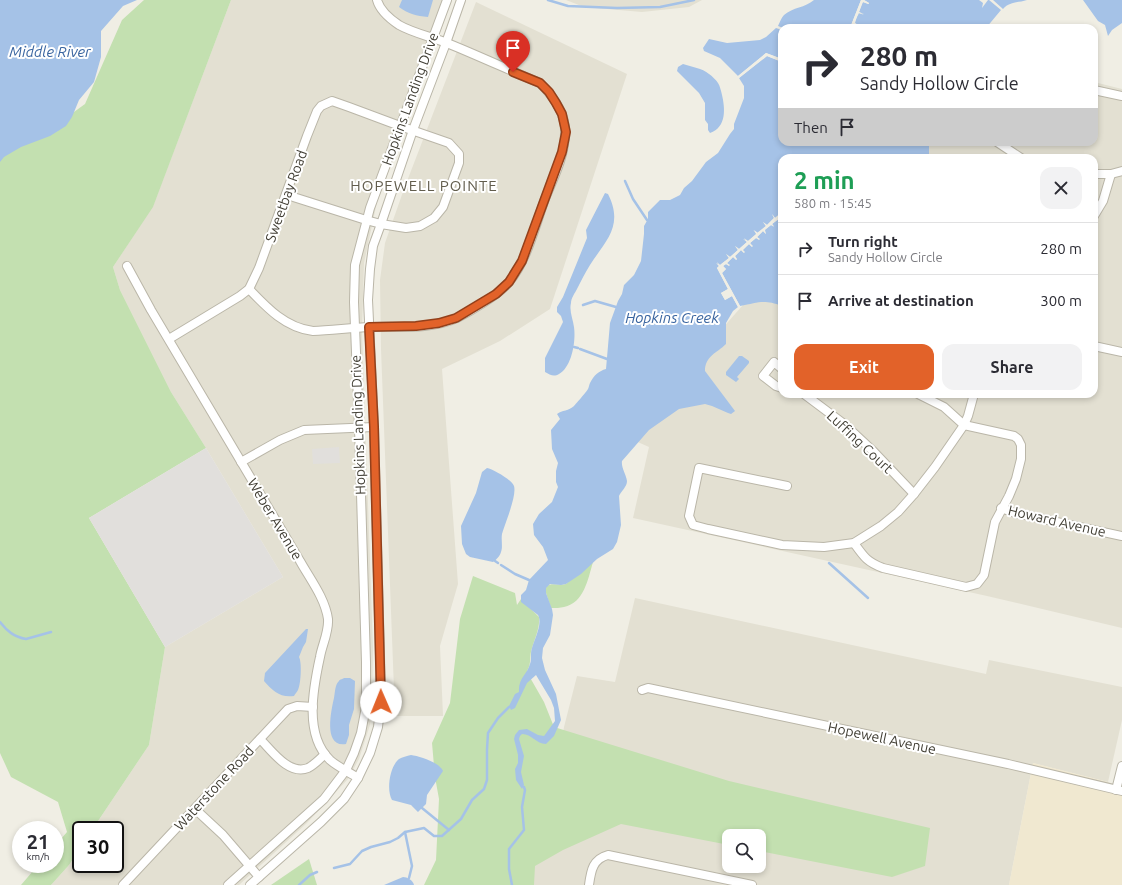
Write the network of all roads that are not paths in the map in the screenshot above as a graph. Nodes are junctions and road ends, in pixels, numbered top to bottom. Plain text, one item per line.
1 (377, 0) edge
2 (447, 0) edge
3 (461, 0) edge
4 (433, 38) junction
5 (446, 43) junction
6 (1098, 91) edge
7 (1122, 96) edge
8 (400, 126) junction
9 (412, 130) junction
10 (1004, 146) edge
11 (1015, 154) edge
12 (1122, 171) edge
13 (1098, 174) edge
14 (1110, 174) junction
15 (287, 195) junction
16 (1098, 209) edge
17 (366, 220) junction
18 (381, 224) junction
19 (127, 266) dead end
20 (249, 289) junction
21 (369, 327) junction
22 (355, 329) junction
23 (169, 339) junction
24 (1098, 347) edge
25 (1122, 352) edge
26 (778, 365) edge
27 (778, 387) edge
28 (809, 398) edge
29 (926, 398) edge
30 (973, 398) edge
31 (964, 425) junction
32 (359, 427) junction
33 (374, 427) junction
34 (241, 462) junction
35 (786, 486) dead end
36 (914, 494) junction
37 (1001, 508) junction
38 (1122, 536) edge
39 (854, 543) junction
40 (642, 690) dead end
41 (313, 707) junction
42 (260, 739) junction
43 (325, 754) junction
44 (1122, 766) edge
45 (346, 770) junction
46 (358, 778) junction
47 (1119, 790) edge
48 (194, 809) junction
49 (249, 866) junction
50 (259, 878) junction
51 (723, 882) edge
52 (125, 884) edge
53 (228, 885) edge
54 (250, 885) edge
55 (589, 885) edge
56 (752, 885) edge

1 - 4 street
2 - 4 street, Hopkins Landing Drive
3 - 5 street, Hopkins Landing Drive
4 - 5 street
4 - 8 street, Hopkins Landing Drive
5 - 9 street, Hopkins Landing Drive
5 - 21 street
6 - 7 street
8 - 9 street, Sweetbay Road
8 - 15 street, Sweetbay Road
8 - 17 street, Hopkins Landing Drive
9 - 18 street, Hopkins Landing Drive
9 - 18 street, Sweetbay Road
10 - 11 street
12 - 14 street
13 - 14 street
14 - 16 street
15 - 17 street, Sweetbay Road
15 - 20 street, Sweetbay Road
17 - 18 street, Sweetbay Road
17 - 22 street, Hopkins Landing Drive
18 - 21 street, Hopkins Landing Drive
19 - 23 street, Weber Avenue
20 - 22 street
20 - 23 street, Sweetbay Road
21 - 22 street
21 - 33 street, Hopkins Landing Drive
22 - 32 street, Hopkins Landing Drive
23 - 34 street, Weber Avenue
24 - 25 street
26 - 27 street
28 - 36 street, Luffing Court
29 - 31 street
30 - 31 street
31 - 36 street
31 - 37 street, Howard Avenue
32 - 33 street
32 - 34 street
32 - 45 street, Hopkins Landing Drive
33 - 46 street, Hopkins Landing Drive
34 - 41 street, Weber Avenue
35 - 39 street
36 - 39 street
37 - 38 street, Howard Avenue
37 - 39 street
40 - 47 street, Hopewell Avenue
41 - 42 street, Waterstone Road
41 - 43 street, Weber Avenue
42 - 43 street
42 - 48 street, Waterstone Road
43 - 45 street, Weber Avenue
44 - 47 street
45 - 46 street, Weber Avenue
45 - 49 street, Hopkins Landing Drive
46 - 50 street, Hopkins Landing Drive
48 - 49 street
48 - 52 street, Waterstone Road
49 - 50 street
49 - 53 street, Hopkins Landing Drive
50 - 54 street, Hopkins Landing Drive
51 - 55 street
51 - 56 street

